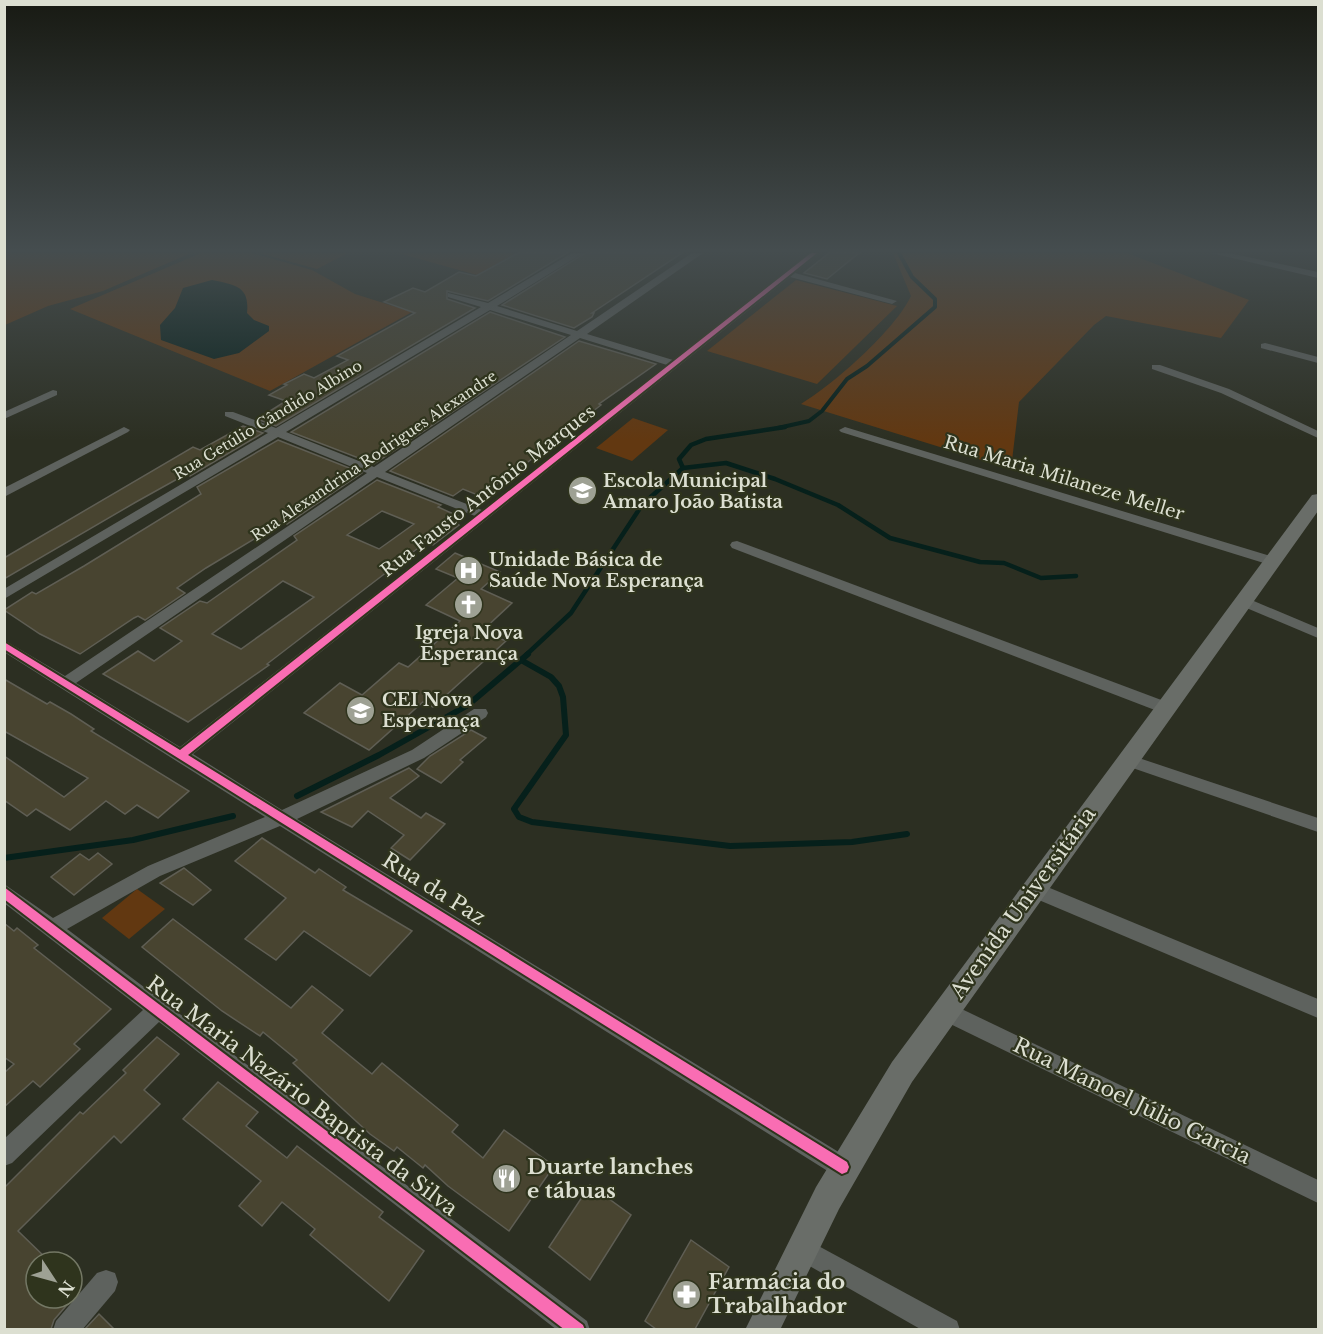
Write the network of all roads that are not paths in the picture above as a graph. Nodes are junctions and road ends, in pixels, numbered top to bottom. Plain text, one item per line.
1 (474, 315) edge
2 (519, 315) edge
3 (607, 315) edge
4 (736, 315) edge
5 (579, 334) junction
6 (1265, 346) dead end
7 (1318, 360) edge
8 (674, 364) junction
9 (1156, 367) dead end
10 (53, 393) dead end
11 (229, 414) dead end
12 (4, 416) edge
13 (124, 430) dead end
14 (845, 430) dead end
15 (277, 433) junction
16 (1318, 435) edge
17 (376, 472) junction
18 (4, 493) edge
19 (1318, 499) edge
20 (483, 515) junction
21 (737, 545) dead end
22 (1272, 561) junction
23 (4, 595) edge
24 (1242, 602) junction
25 (1318, 633) edge
26 (4, 645) edge
27 (65, 683) junction
28 (1166, 708) junction
29 (480, 712) dead end
30 (182, 754) junction
31 (1127, 760) junction
32 (283, 817) junction
33 (1318, 825) edge
34 (1033, 889) junction
35 (4, 892) edge
36 (52, 928) junction
37 (158, 1009) junction
38 (1318, 1009) edge
39 (945, 1011) junction
40 (4, 1155) edge
41 (842, 1167) junction
42 (1318, 1192) edge
43 (800, 1248) junction
44 (106, 1282) dead end
45 (65, 1329) edge
46 (578, 1329) edge
47 (762, 1329) edge
48 (948, 1329) edge

1 - 15 street, Rua Getúlio Cândido Albino
2 - 5 street
3 - 5 street, Rua Alexandrina Rodrigues Alexandre
4 - 8 street, Rua Fausto Antônio Marques
5 - 8 street
5 - 17 street, Rua Alexandrina Rodrigues Alexandre
6 - 7 street
8 - 20 street, Rua Fausto Antônio Marques
9 - 16 street
10 - 12 street
11 - 15 street
13 - 18 street
14 - 22 street, Rua Maria Milaneze Meller
15 - 17 street
15 - 23 street, Rua Getúlio Cândido Albino
17 - 20 street
17 - 27 street, Rua Alexandrina Rodrigues Alexandre
19 - 22 main road, Avenida Universitária
20 - 30 street, Rua Fausto Antônio Marques
21 - 28 street
22 - 24 main road, Avenida Universitária
24 - 25 street
24 - 28 main road, Avenida Universitária
26 - 27 street, Rua da Paz
27 - 30 street, Rua da Paz
28 - 31 main road, Avenida Universitária
29 - 32 street
30 - 32 street, Rua da Paz
31 - 33 street
31 - 34 main road, Avenida Universitária
32 - 36 street
32 - 41 street, Rua da Paz
34 - 38 street
34 - 39 main road, Avenida Universitária
35 - 36 street, Rua Maria Nazário Baptista da Silva
36 - 37 street, Rua Maria Nazário Baptista da Silva
37 - 40 street
37 - 46 street, Rua Maria Nazário Baptista da Silva
39 - 41 main road, Avenida Universitária
39 - 42 street, Rua Manoel Júlio Garcia
41 - 43 main road, Avenida Universitária
43 - 47 main road, Avenida Universitária
43 - 48 street
44 - 45 street

